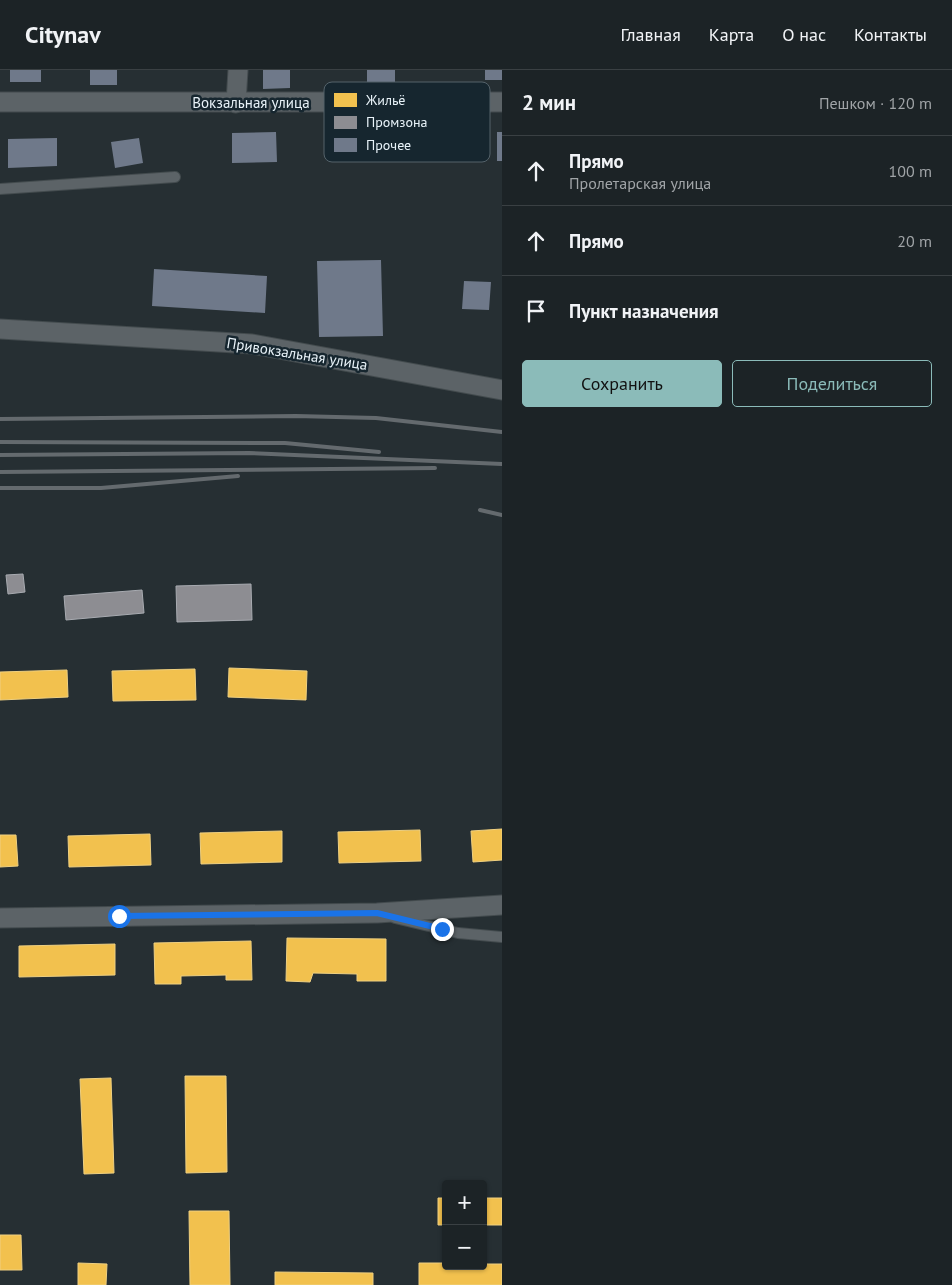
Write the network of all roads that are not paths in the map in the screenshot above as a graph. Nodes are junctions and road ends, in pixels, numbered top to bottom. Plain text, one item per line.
1 (238, 70) edge
2 (0, 102) edge
3 (236, 103) junction
4 (324, 103) edge
5 (175, 177) dead end
6 (0, 189) edge
7 (0, 329) edge
8 (502, 390) edge
9 (502, 905) edge
10 (377, 913) junction
11 (0, 918) edge
12 (502, 937) edge

1 - 3 street
2 - 3 street, Вокзальная улица
3 - 4 street, Вокзальная улица
5 - 6 lane
7 - 8 street, Привокзальная улица
9 - 10 street
10 - 11 street
10 - 12 lane

